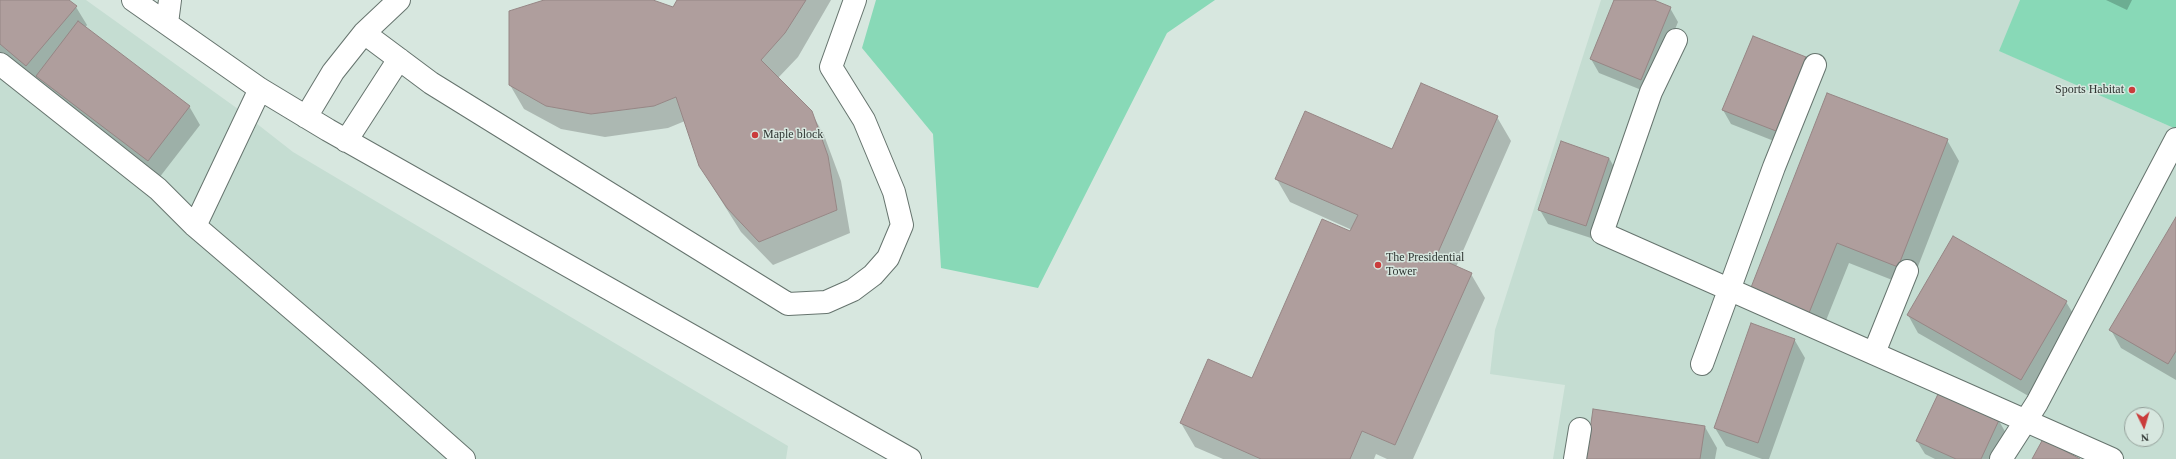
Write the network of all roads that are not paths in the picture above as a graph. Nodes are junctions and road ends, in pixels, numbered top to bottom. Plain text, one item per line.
1 (133, 0) edge
2 (170, 0) edge
3 (399, 0) edge
4 (855, 0) edge
5 (167, 23) junction
6 (364, 33) junction
7 (1676, 40) dead end
8 (399, 59) junction
9 (0, 64) edge
10 (1815, 65) dead end
11 (260, 89) junction
12 (306, 117) junction
13 (2176, 139) edge
14 (346, 141) junction
15 (195, 226) junction
16 (1907, 271) dead end
17 (1728, 289) junction
18 (1874, 353) junction
19 (1702, 364) dead end
20 (2026, 420) junction
21 (1580, 429) dead end
22 (464, 459) edge
23 (910, 459) edge
24 (1575, 459) edge
25 (2001, 459) edge
26 (2112, 459) edge

1 - 5 street
2 - 5 street
3 - 6 street
4 - 8 street
5 - 11 street
6 - 8 street
6 - 12 street
7 - 17 street
8 - 14 street
9 - 15 street
10 - 17 street
11 - 12 street
11 - 15 street
12 - 14 street
13 - 20 street
14 - 23 street
15 - 22 street
16 - 18 street
17 - 18 street
17 - 19 street
18 - 20 street
20 - 25 street
20 - 26 street
21 - 24 street

